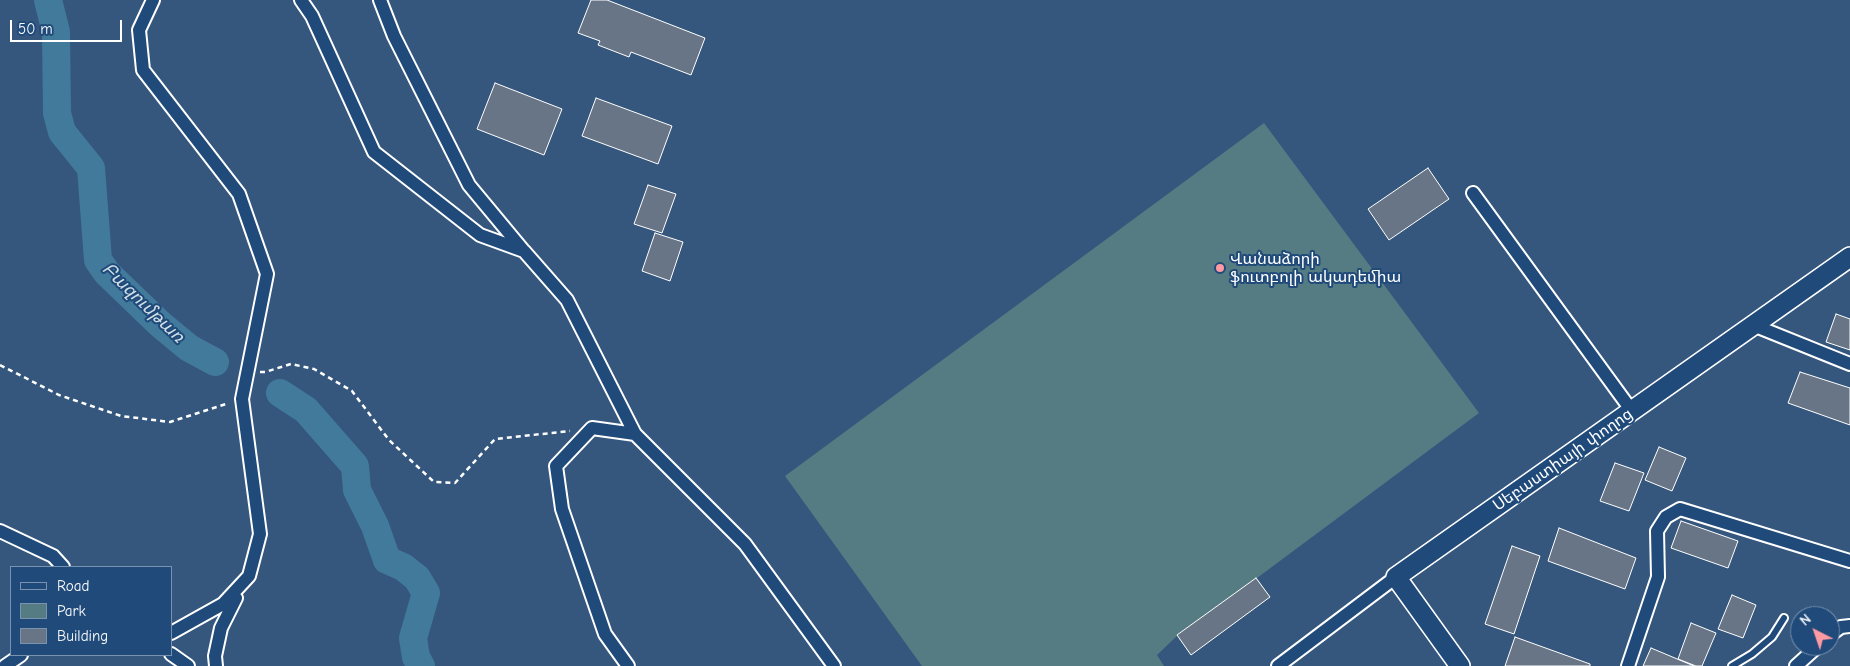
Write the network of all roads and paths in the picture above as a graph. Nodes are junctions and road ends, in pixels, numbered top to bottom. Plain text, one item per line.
1 (153, 0) edge
2 (300, 0) edge
3 (380, 0) edge
4 (1473, 193) dead end
5 (524, 252) junction
6 (1850, 257) edge
7 (1753, 325) junction
8 (1850, 364) edge
9 (0, 365) edge
10 (248, 371) junction
11 (242, 399) junction
12 (1632, 411) junction
13 (592, 428) junction
14 (635, 434) junction
15 (0, 531) edge
16 (1850, 561) edge
17 (62, 566) edge
18 (249, 576) junction
19 (1396, 577) junction
20 (1784, 618) dead end
21 (172, 632) edge
22 (172, 655) edge
23 (20, 656) edge
24 (1807, 656) edge
25 (5, 666) edge
26 (188, 666) edge
27 (216, 666) edge
28 (628, 666) edge
29 (834, 666) edge
30 (1278, 666) edge
31 (1460, 666) edge
32 (1628, 666) edge
33 (1732, 666) edge
34 (1796, 666) edge

1 - 10 street
2 - 5 street
3 - 5 street
4 - 12 street
5 - 14 street
6 - 7 street, Սեբաստիայի փողոց
7 - 8 street
7 - 12 street, Սեբաստիայի փողոց
9 - 11 path
10 - 11 street
10 - 13 path
11 - 18 street
12 - 19 street, Սեբաստիայի փողոց
13 - 14 street
13 - 28 street
14 - 29 street
15 - 17 street
16 - 32 street
18 - 21 street
18 - 27 street
19 - 30 street, Սեբաստիայի փողոց
19 - 31 street
20 - 33 lane
22 - 26 street
23 - 25 street
24 - 34 street

